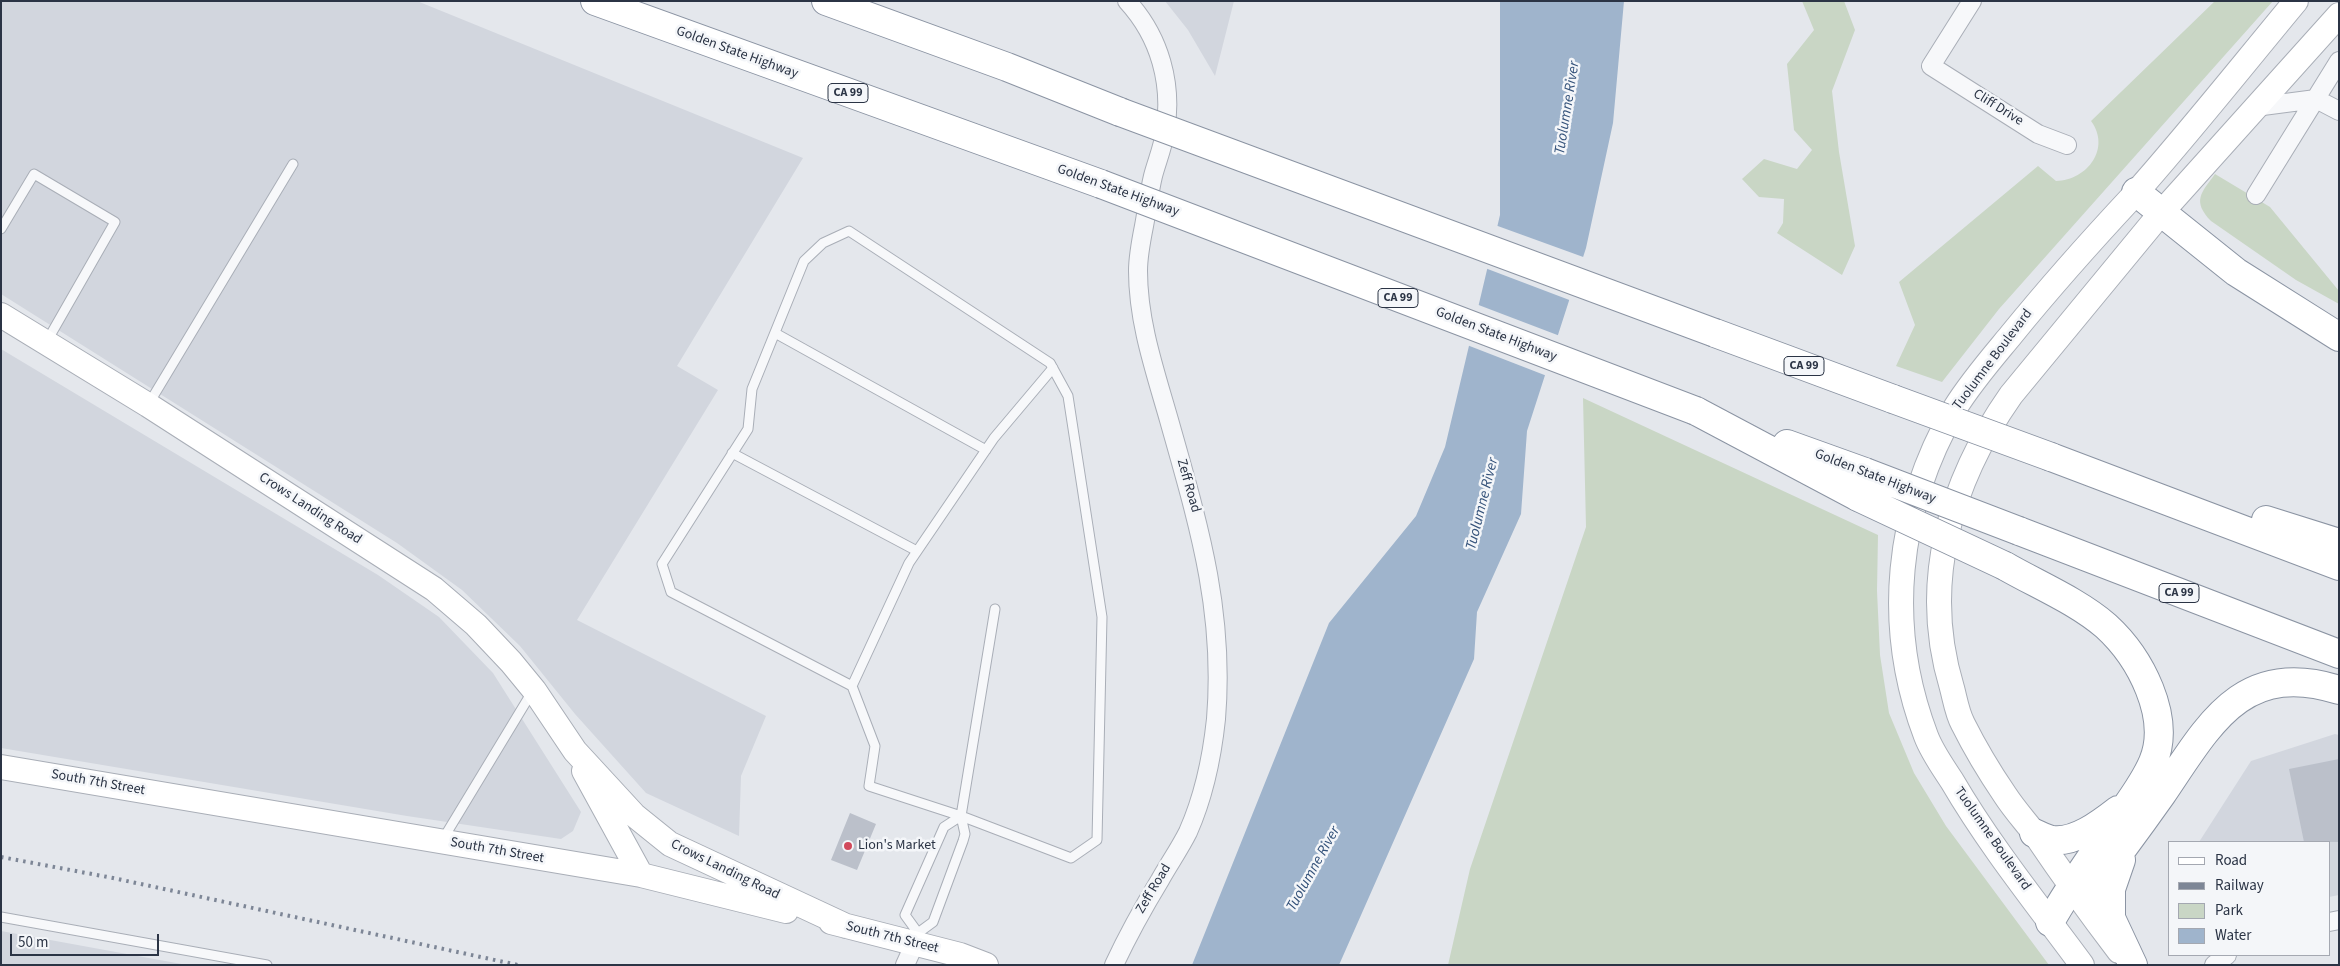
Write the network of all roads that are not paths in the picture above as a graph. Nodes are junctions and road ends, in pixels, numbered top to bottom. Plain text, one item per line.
1 (595, 1) edge
2 (826, 1) edge
3 (1126, 1) edge
4 (1972, 1) edge
5 (2296, 1) edge
6 (2339, 15) edge
7 (2339, 61) edge
8 (2316, 99) junction
9 (2254, 107) junction
10 (2339, 111) edge
11 (2067, 145) dead end
12 (293, 164) dead end
13 (2136, 192) junction
14 (2256, 195) dead end
15 (2161, 213) junction
16 (1, 229) edge
17 (1, 315) edge
18 (775, 333) junction
19 (2339, 337) edge
20 (46, 342) junction
21 (1053, 368) junction
22 (148, 405) junction
23 (986, 450) junction
24 (732, 454) junction
25 (2051, 457) junction
26 (1861, 485) junction
27 (2339, 543) edge
28 (917, 551) junction
29 (2339, 566) edge
30 (995, 609) dead end
31 (2339, 654) edge
32 (852, 686) junction
33 (534, 690) junction
34 (2339, 690) edge
35 (575, 752) junction
36 (1, 767) edge
37 (2137, 811) junction
38 (961, 816) junction
39 (2034, 833) junction
40 (442, 841) junction
41 (641, 875) junction
42 (2076, 894) junction
43 (1, 917) edge
44 (2050, 922) junction
45 (846, 926) junction
46 (916, 938) junction
47 (2227, 956) edge
48 (267, 965) edge
49 (905, 965) edge
50 (986, 965) edge
51 (1114, 965) edge
52 (2082, 965) edge
53 (2131, 965) edge
54 (2214, 965) edge

1 - 26 highway, Golden State Highway / CA 99, bridge
2 - 25 highway, CA 99, bridge
3 - 51 street, Zeff Road
4 - 11 street, Cliff Drive
5 - 13 main road, Tuolumne Boulevard
6 - 9 main road
7 - 8 street
8 - 9 street
8 - 10 street
8 - 14 street
9 - 15 main road
12 - 22 lane
13 - 15 highway
13 - 44 main road, Tuolumne Boulevard
15 - 19 highway
15 - 39 main road
16 - 20 lane
17 - 20 main road, Crows Landing Road
18 - 21 lane
18 - 23 lane
18 - 24 lane
20 - 22 main road, Crows Landing Road
21 - 23 lane
21 - 38 lane
22 - 33 main road, Crows Landing Road
23 - 28 lane
24 - 28 lane
24 - 32 lane
25 - 27 highway
25 - 29 highway, CA 99
26 - 31 highway, Golden State Highway / CA 99, bridge
26 - 37 highway, bridge
28 - 32 lane
30 - 38 lane
32 - 38 lane
33 - 35 main road, Crows Landing Road
33 - 40 lane
34 - 37 highway
35 - 41 main road, Crows Landing Road
35 - 45 main road, Crows Landing Road
36 - 40 main road, South 7th Street
37 - 39 highway
37 - 42 highway
37 - 53 highway
38 - 46 lane
38 - 46 lane
39 - 42 main road
40 - 41 main road, South 7th Street
41 - 45 main road, South 7th Street
42 - 44 highway
42 - 53 main road
43 - 48 lane
44 - 52 main road, Tuolumne Boulevard
45 - 46 main road, South 7th Street
46 - 49 street
46 - 50 main road, South 7th Street
47 - 54 street

